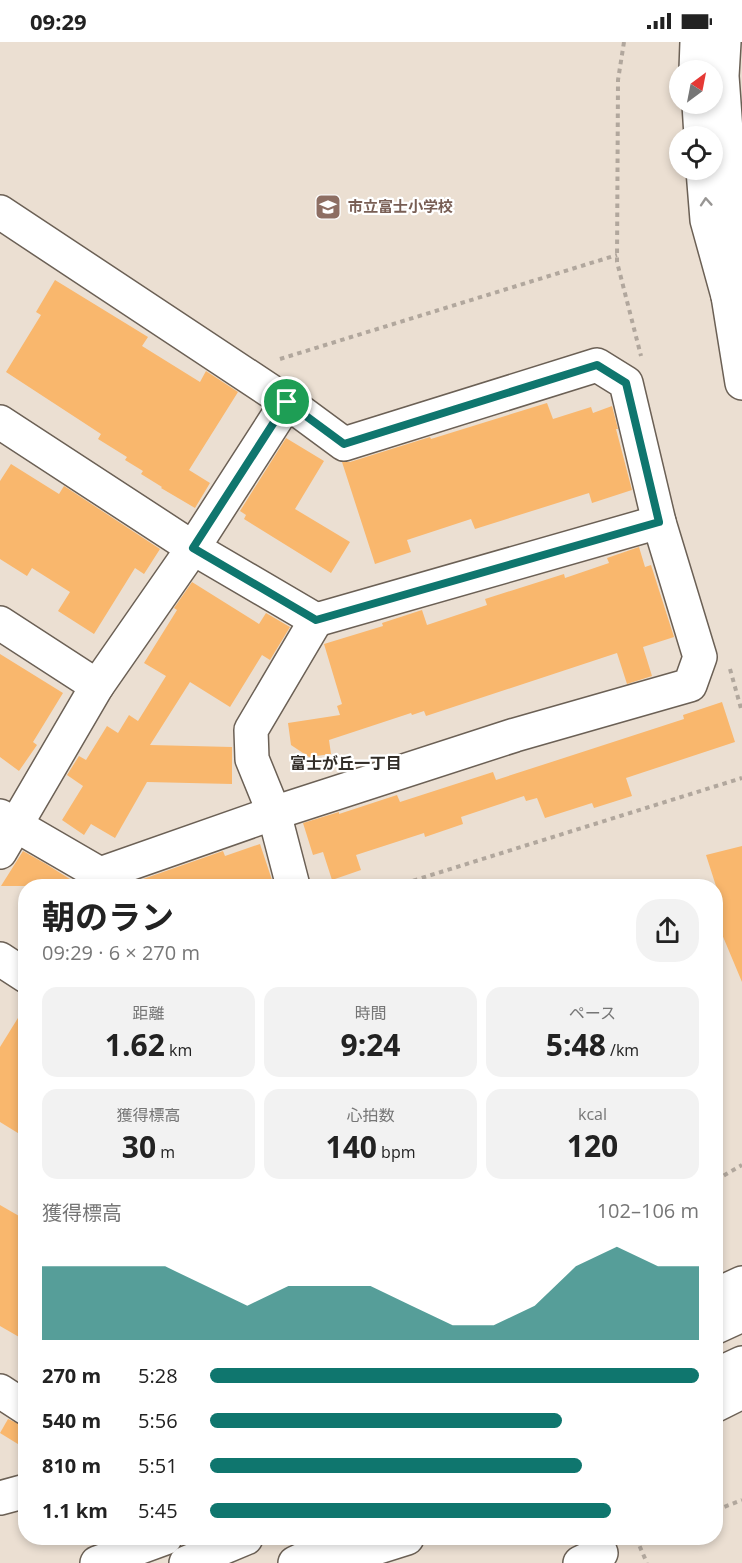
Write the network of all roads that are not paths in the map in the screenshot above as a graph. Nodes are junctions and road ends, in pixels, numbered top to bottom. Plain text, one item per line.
1 (697, 42) edge
2 (724, 42) edge
3 (696, 60) edge
4 (705, 180) edge
5 (0, 212) edge
6 (728, 296) junction
7 (742, 383) edge
8 (287, 402) junction
9 (0, 422) edge
10 (659, 522) junction
11 (193, 548) junction
12 (316, 620) junction
13 (0, 623) edge
14 (97, 686) junction
15 (274, 813) junction
16 (5, 831) edge
17 (291, 879) edge
18 (0, 959) edge
19 (18, 971) edge
20 (742, 1282) edge
21 (723, 1292) edge
22 (742, 1315) edge
23 (723, 1324) edge
24 (742, 1363) edge
25 (723, 1372) edge
26 (0, 1391) edge
27 (742, 1392) edge
28 (723, 1402) edge
29 (18, 1403) edge
30 (18, 1493) edge
31 (0, 1498) edge
32 (146, 1545) edge
33 (206, 1545) edge
34 (229, 1545) edge
35 (336, 1545) edge
36 (385, 1545) edge
37 (405, 1545) edge
38 (97, 1563) edge
39 (172, 1563) edge
40 (186, 1563) edge
41 (295, 1563) edge
42 (328, 1563) edge
43 (362, 1563) edge

1 - 3 street
2 - 6 street
6 -> 4 street
5 - 8 street
6 - 7 street
8 - 10 street
8 - 11 street
9 - 11 street
10 - 12 street
10 - 15 street
11 - 12 street
11 - 14 street
12 - 15 street
13 - 14 street
14 - 16 street
15 - 16 street
15 - 17 street
18 - 19 street
20 - 21 street
22 - 23 street
24 - 25 street
26 - 29 street
27 - 28 street
30 - 31 street
32 - 38 street
33 - 39 street
34 - 40 street
35 - 41 street
36 - 42 street
37 - 43 street

